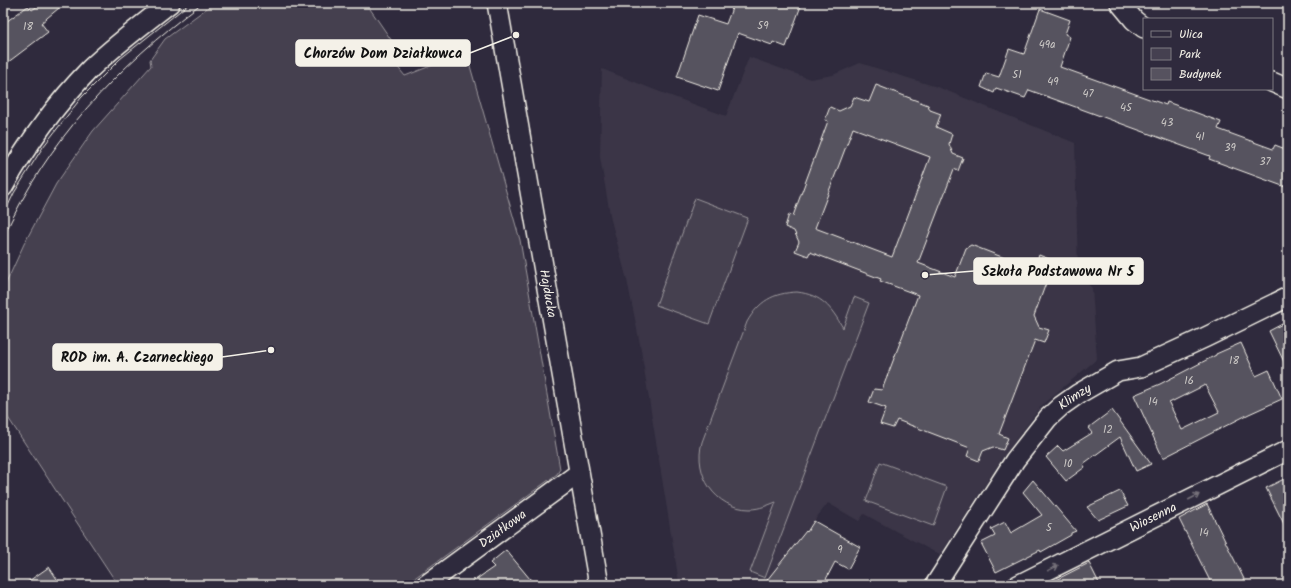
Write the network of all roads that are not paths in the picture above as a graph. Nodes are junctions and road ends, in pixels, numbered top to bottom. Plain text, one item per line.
1 (170, 3) edge
2 (497, 3) edge
3 (1120, 3) edge
4 (1143, 27) edge
5 (1273, 82) edge
6 (1288, 88) edge
7 (3, 186) edge
8 (1288, 297) edge
9 (1288, 450) edge
10 (579, 473) junction
11 (426, 585) edge
12 (600, 585) edge
13 (935, 585) edge
14 (1018, 585) edge

1 - 7 street
2 - 10 street, Hajducka
3 - 4 street
5 - 6 street
8 - 13 street, Klimzy
14 -> 9 street, Wiosenna
10 - 11 street, Działkowa
10 - 12 street, Hajducka

